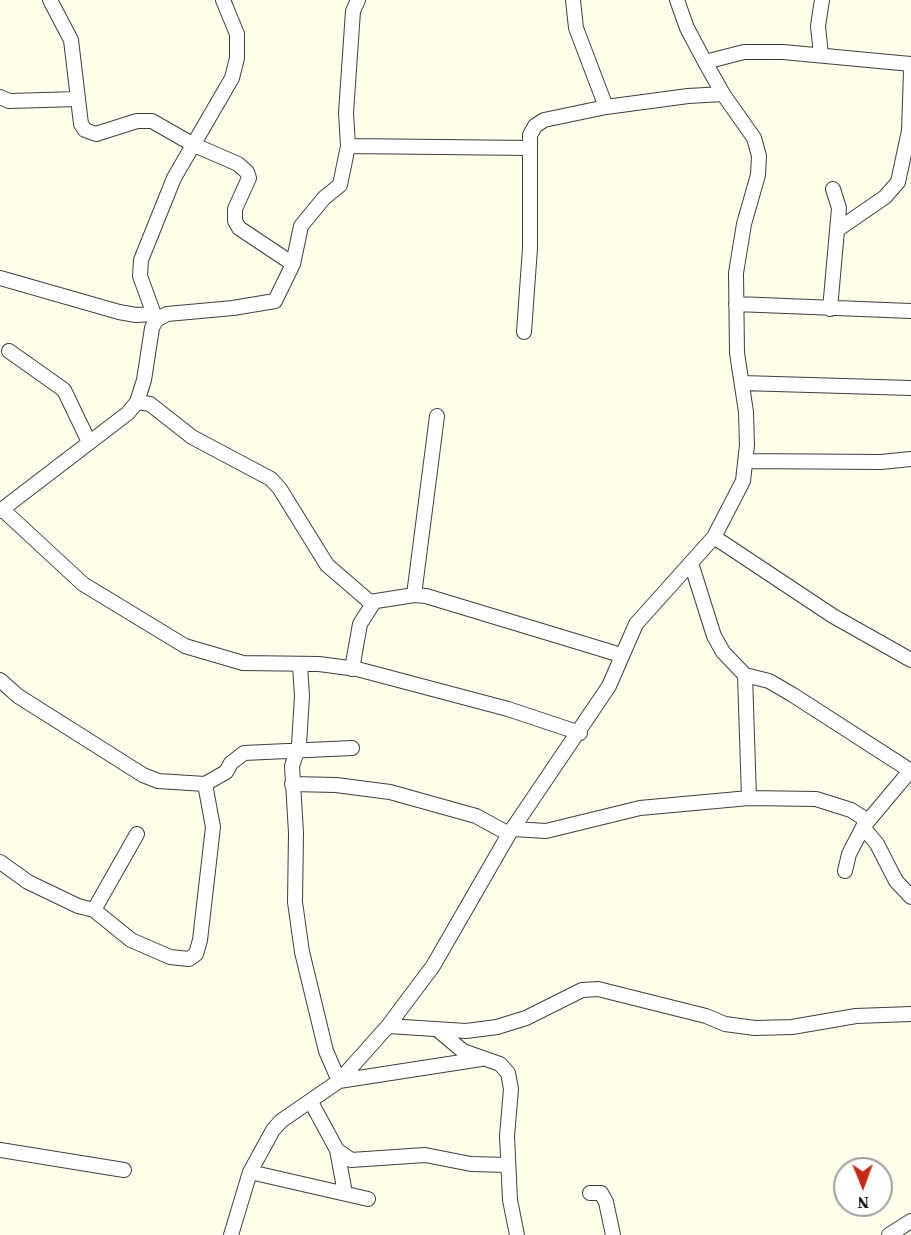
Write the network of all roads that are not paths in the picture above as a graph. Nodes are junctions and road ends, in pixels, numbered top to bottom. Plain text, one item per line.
1 (50, 0) edge
2 (223, 0) edge
3 (358, 0) edge
4 (573, 0) edge
5 (677, 0) edge
6 (822, 0) edge
7 (821, 55) junction
8 (705, 62) junction
9 (911, 64) edge
10 (911, 71) edge
11 (723, 94) junction
12 (0, 97) edge
13 (78, 99) junction
14 (606, 107) junction
15 (192, 144) junction
16 (348, 146) junction
17 (530, 148) junction
18 (833, 189) dead end
19 (837, 230) junction
20 (293, 264) junction
21 (0, 278) edge
22 (736, 304) junction
23 (830, 309) junction
24 (911, 311) edge
25 (155, 317) junction
26 (524, 332) dead end
27 (9, 351) dead end
28 (742, 383) junction
29 (911, 388) edge
30 (136, 402) junction
31 (437, 416) dead end
32 (89, 442) junction
33 (911, 459) edge
34 (745, 460) junction
35 (1, 510) edge
36 (714, 537) junction
37 (691, 563) junction
38 (414, 595) junction
39 (374, 602) junction
40 (621, 655) junction
41 (911, 660) edge
42 (300, 665) junction
43 (352, 669) junction
44 (745, 675) junction
45 (0, 680) edge
46 (580, 733) junction
47 (352, 748) dead end
48 (295, 751) junction
49 (911, 771) edge
50 (205, 784) junction
51 (292, 784) junction
52 (749, 798) junction
53 (866, 824) junction
54 (511, 831) junction
55 (137, 834) dead end
56 (0, 862) edge
57 (845, 872) dead end
58 (911, 897) edge
59 (94, 910) junction
60 (911, 1014) edge
61 (388, 1026) junction
62 (438, 1030) junction
63 (481, 1059) junction
64 (339, 1081) junction
65 (311, 1102) junction
66 (0, 1150) edge
67 (337, 1150) junction
68 (508, 1165) junction
69 (124, 1170) dead end
70 (250, 1172) junction
71 (590, 1193) dead end
72 (345, 1194) junction
73 (368, 1199) dead end
74 (911, 1221) edge
75 (231, 1235) edge
76 (517, 1235) edge
77 (613, 1235) edge
78 (889, 1235) edge

1 - 13 street
2 - 15 street
3 - 16 street
4 - 14 street
5 - 8 street
6 - 7 street
7 - 8 street
7 - 9 street
8 - 11 street
10 - 19 street
11 - 14 street
11 - 22 street
12 - 13 street
13 - 15 street
14 - 17 street
15 - 20 street
15 - 25 street
16 - 17 street
16 - 20 street
17 - 26 street
18 - 19 street
19 - 23 street
20 - 25 street
21 - 25 street
22 - 23 street
22 - 28 street
23 - 24 street
25 - 30 street
27 - 32 street
28 - 29 street
28 - 34 street
30 - 32 street
30 - 39 street
31 - 38 street
32 - 35 street
33 - 34 street
34 - 36 street
35 - 42 street
36 - 37 street
36 - 41 street
37 - 40 street
37 - 44 street
38 - 39 street
38 - 40 street
39 - 43 street
40 - 46 street
42 - 43 street
42 - 48 street
43 - 46 street
44 - 49 street
44 - 52 street
45 - 50 street
46 - 54 street
47 - 48 street
48 - 50 street
48 - 51 street
49 - 53 street
50 - 59 street
51 - 54 street
51 - 64 street
52 - 53 street
52 - 54 street
53 - 57 street
53 - 58 street
54 - 61 street
55 - 59 street
56 - 59 street
60 - 62 street
61 - 62 street
61 - 64 street
62 - 63 street
63 - 64 street
63 - 68 street
64 - 65 street
65 - 67 street
65 - 70 street
66 - 69 street
67 - 68 street
67 - 72 street
68 - 76 street
70 - 72 street
70 - 75 street
71 - 77 street
72 - 73 street
74 - 78 street

